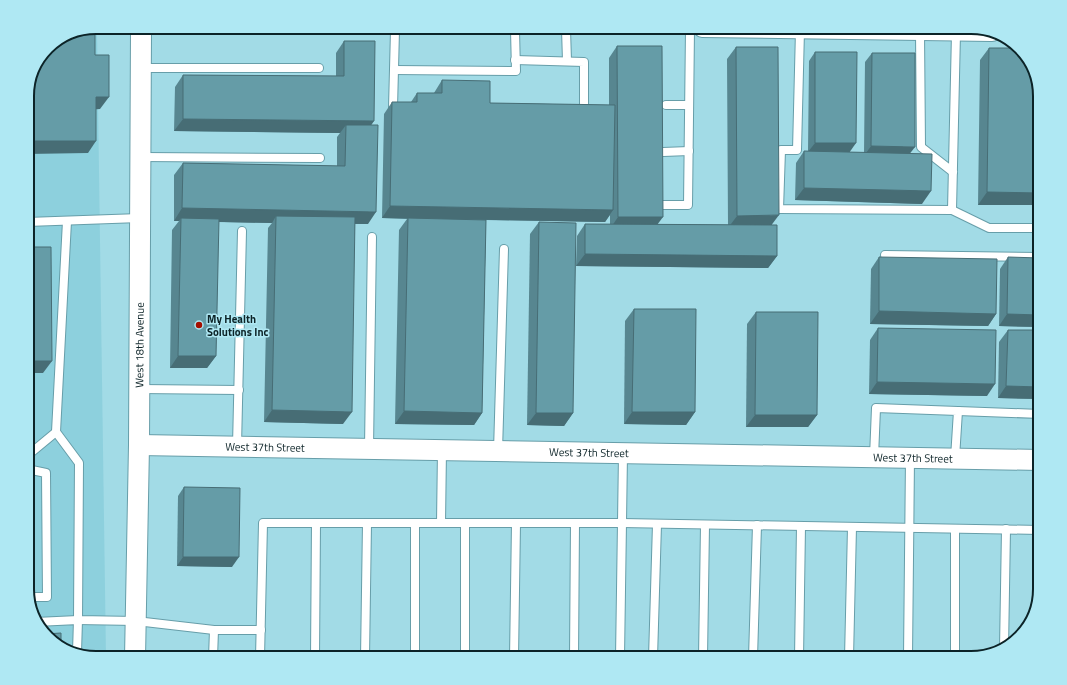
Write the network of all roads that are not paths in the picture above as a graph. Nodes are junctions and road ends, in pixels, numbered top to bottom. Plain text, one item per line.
1 (141, 34) edge
2 (395, 34) edge
3 (515, 34) edge
4 (566, 34) edge
5 (690, 34) edge
6 (800, 34) edge
7 (920, 34) edge
8 (956, 34) edge
9 (515, 60) junction
10 (567, 61) junction
11 (141, 68) junction
12 (319, 68) dead end
13 (394, 70) junction
14 (689, 104) junction
15 (666, 105) dead end
16 (584, 107) edge
17 (393, 108) edge
18 (689, 151) junction
19 (664, 152) edge
20 (140, 157) junction
21 (320, 158) dead end
22 (953, 172) junction
23 (661, 205) edge
24 (952, 210) junction
25 (140, 218) junction
26 (67, 221) junction
27 (34, 222) edge
28 (1033, 228) edge
29 (242, 231) dead end
30 (372, 237) dead end
31 (504, 249) dead end
32 (886, 255) dead end
33 (1033, 257) edge
34 (139, 389) junction
35 (239, 390) junction
36 (958, 411) junction
37 (1033, 414) edge
38 (56, 432) junction
39 (139, 445) junction
40 (237, 447) junction
41 (369, 449) junction
42 (34, 450) edge
43 (442, 450) junction
44 (498, 451) junction
45 (623, 454) junction
46 (874, 458) junction
47 (910, 458) junction
48 (955, 459) junction
49 (1033, 460) edge
50 (34, 470) edge
51 (316, 523) junction
52 (368, 523) junction
53 (416, 523) junction
54 (441, 523) junction
55 (465, 523) junction
56 (516, 523) junction
57 (575, 523) junction
58 (622, 523) junction
59 (657, 524) junction
60 (705, 525) junction
61 (757, 525) junction
62 (801, 526) junction
63 (852, 527) junction
64 (909, 528) junction
65 (955, 528) junction
66 (1006, 529) junction
67 (1033, 530) edge
68 (35, 597) edge
69 (78, 620) junction
70 (136, 621) junction
71 (43, 622) edge
72 (214, 630) junction
73 (261, 630) junction
74 (1004, 642) edge
75 (77, 648) edge
76 (135, 651) edge
77 (213, 651) edge
78 (260, 651) edge
79 (315, 651) edge
80 (365, 651) edge
81 (415, 651) edge
82 (465, 651) edge
83 (514, 651) edge
84 (574, 651) edge
85 (620, 651) edge
86 (653, 651) edge
87 (703, 651) edge
88 (753, 651) edge
89 (799, 651) edge
90 (849, 651) edge
91 (908, 651) edge
92 (955, 651) edge

1 - 11 street, West 18th Avenue
2 - 13 lane
3 - 9 lane
4 - 10 lane
5 - 14 lane
6 - 24 lane
7 - 22 lane
8 - 22 lane
9 - 10 lane
9 - 13 lane
10 - 16 lane
11 - 12 lane
11 - 20 street, West 18th Avenue
13 - 17 lane
14 - 15 lane
14 - 18 lane
18 - 19 lane
18 - 23 lane
20 - 21 lane
20 - 25 street, West 18th Avenue
22 - 24 lane
24 - 28 lane
25 - 26 lane
25 - 34 street, West 18th Avenue
26 - 27 lane
26 - 38 lane
29 - 35 lane
30 - 41 lane
31 - 44 lane
32 - 33 lane
34 - 35 lane
34 - 39 street, West 18th Avenue
35 - 40 lane
36 - 37 lane
36 - 46 lane
36 - 48 lane
38 - 42 lane
38 - 69 lane
39 - 40 street, West 37th Street
39 - 70 street, West 18th Avenue
40 - 41 street, West 37th Street
41 - 43 street, West 37th Street
43 - 44 street, West 37th Street
43 - 54 lane
44 - 45 street, West 37th Street
45 - 46 street, West 37th Street
45 - 58 lane
46 - 47 street, West 37th Street
47 - 48 street, West 37th Street
47 - 64 lane
48 - 49 street, West 37th Street
50 - 68 lane
51 - 52 lane
51 - 73 lane
51 - 79 lane
52 - 53 lane
52 - 80 lane
53 - 54 lane
53 - 81 lane
54 - 55 lane
55 - 56 lane
55 - 82 lane
56 - 57 lane
56 - 83 lane
57 - 58 lane
57 - 84 lane
58 - 59 lane
58 - 85 lane
59 - 60 lane
59 - 86 lane
60 - 61 lane
60 - 87 lane
61 - 62 lane
61 - 88 lane
62 - 63 lane
62 - 89 lane
63 - 64 lane
63 - 90 lane
64 - 65 lane
64 - 91 lane
65 - 66 lane
65 - 92 lane
66 - 67 lane
66 - 74 lane
69 - 70 lane
69 - 71 lane
69 - 75 lane
70 - 72 lane
70 - 76 street, West 18th Avenue
72 - 73 lane
72 - 77 lane
73 - 78 lane

